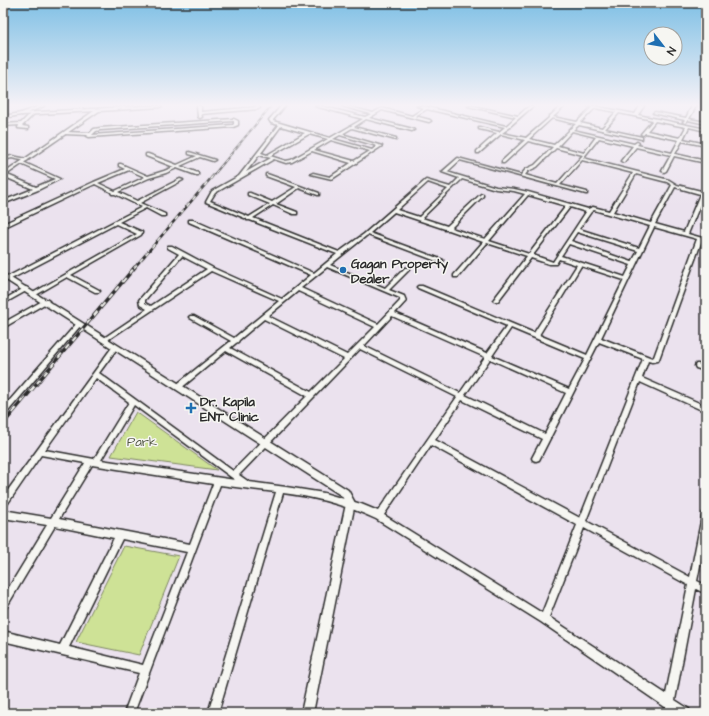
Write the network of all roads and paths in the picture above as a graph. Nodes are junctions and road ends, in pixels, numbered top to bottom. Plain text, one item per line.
1 (56, 139) edge
2 (269, 139) edge
3 (296, 139) edge
4 (332, 139) edge
5 (334, 139) edge
6 (358, 139) edge
7 (493, 139) edge
8 (561, 139) edge
9 (596, 139) edge
10 (609, 139) edge
11 (640, 139) edge
12 (528, 140) joint
13 (681, 140) joint
14 (635, 145) junction
15 (554, 146) junction
16 (706, 146) edge
17 (312, 150) junction
18 (373, 150) junction
19 (478, 152) dead end
20 (190, 153) dead end
21 (258, 153) junction
22 (585, 154) junction
23 (674, 154) junction
24 (147, 155) dead end
25 (200, 156) junction
26 (267, 156) junction
27 (274, 158) junction
28 (3, 159) edge
29 (581, 159) junction
30 (26, 160) junction
31 (213, 160) dead end
32 (623, 161) dead end
33 (503, 162) dead end
34 (706, 162) edge
35 (22, 163) junction
36 (355, 163) junction
37 (120, 165) dead end
38 (178, 167) junction
39 (128, 169) junction
40 (664, 172) dead end
41 (635, 173) junction
42 (197, 174) dead end
43 (313, 174) dead end
44 (267, 175) dead end
45 (523, 175) junction
46 (4, 176) edge
47 (148, 177) junction
48 (462, 177) junction
49 (181, 180) dead end
50 (238, 180) junction
51 (95, 183) junction
52 (706, 184) edge
53 (558, 185) junction
54 (674, 185) junction
55 (299, 187) junction
56 (450, 188) junction
57 (37, 189) junction
58 (114, 193) junction
59 (528, 193) junction
60 (586, 193) dead end
61 (704, 193) edge
62 (250, 194) dead end
63 (318, 194) dead end
64 (482, 195) dead end
65 (136, 203) junction
66 (3, 204) edge
67 (273, 204) junction
68 (568, 205) junction
69 (145, 207) junction
70 (394, 210) junction
71 (589, 211) junction
72 (611, 212) junction
73 (296, 213) dead end
74 (163, 215) dead end
75 (249, 219) junction
76 (419, 219) junction
77 (191, 221) dead end
78 (116, 222) junction
79 (652, 224) junction
80 (3, 226) edge
81 (447, 228) junction
82 (576, 230) junction
83 (366, 234) junction
84 (686, 234) junction
85 (703, 239) edge
86 (486, 241) junction
87 (568, 242) junction
88 (170, 247) dead end
89 (641, 250) junction
90 (182, 254) junction
91 (340, 254) junction
92 (530, 257) junction
93 (559, 257) junction
94 (441, 260) dead end
95 (580, 264) junction
96 (634, 264) junction
97 (327, 265) junction
98 (211, 269) junction
99 (407, 269) dead end
100 (67, 275) junction
101 (315, 275) junction
102 (456, 276) dead end
103 (6, 277) edge
104 (627, 279) junction
105 (420, 288) dead end
106 (26, 289) junction
107 (298, 289) junction
108 (386, 290) junction
109 (97, 292) dead end
110 (34, 294) junction
111 (496, 300) dead end
112 (46, 301) junction
113 (282, 301) junction
114 (3, 302) edge
115 (151, 309) junction
116 (391, 314) junction
117 (192, 317) dead end
118 (264, 317) junction
119 (79, 324) junction
120 (510, 325) junction
121 (3, 326) edge
122 (378, 326) junction
123 (535, 336) junction
124 (598, 339) junction
125 (104, 340) junction
126 (236, 341) junction
127 (359, 346) junction
128 (115, 347) junction
129 (226, 348) junction
130 (488, 356) junction
131 (347, 358) junction
132 (588, 358) junction
133 (646, 358) junction
134 (698, 366) dead end
135 (706, 369) edge
136 (96, 374) junction
137 (638, 379) junction
138 (178, 387) junction
139 (570, 392) junction
140 (312, 396) junction
141 (461, 396) junction
142 (133, 401) junction
143 (706, 409) edge
144 (3, 413) edge
145 (546, 438) junction
146 (430, 441) junction
147 (266, 442) junction
148 (39, 452) junction
149 (536, 458) dead end
150 (93, 462) junction
151 (234, 475) junction
152 (218, 481) junction
153 (248, 486) junction
154 (280, 490) junction
155 (3, 503) edge
156 (351, 503) junction
157 (3, 514) edge
158 (379, 516) junction
159 (706, 516) edge
160 (54, 522) junction
161 (582, 522) junction
162 (120, 535) junction
163 (192, 549) junction
164 (693, 583) junction
165 (706, 590) edge
166 (3, 605) edge
167 (544, 619) junction
168 (3, 636) edge
169 (63, 650) junction
170 (145, 670) junction
171 (669, 703) junction
172 (129, 713) edge
173 (213, 713) edge
174 (307, 713) edge
175 (685, 713) edge

1 - 30 street
2 - 21 street
3 - 26 street
4 - 17 street
5 - 18 street
6 - 18 street
7 - 19 street
8 - 15 street
9 - 22 street
10 - 14 street
11 - 14 street
12 - 15 street
12 - 33 street
13 - 16 street
13 - 23 street
14 - 23 street
14 - 32 street
15 - 22 street
15 - 45 street
17 - 27 street
17 - 36 street
18 - 36 street
20 - 25 street
21 - 26 street
21 - 50 street
22 - 29 street
23 - 34 street
23 - 40 street
24 - 38 street
25 - 31 street
25 - 38 street
26 - 27 street
27 - 50 street
28 - 30 street
29 - 41 street
29 - 53 street
30 - 35 street
35 - 46 street
35 - 57 street
36 - 43 street
37 - 39 street
38 - 42 street
38 - 47 street
39 - 47 street
39 - 51 street
41 - 54 street
41 - 72 street
44 - 55 street
45 - 48 street
45 - 53 street
46 - 57 street
47 - 58 street
48 - 56 street
48 - 59 street
49 - 65 street
50 - 75 street
51 - 58 street
51 - 80 street
52 - 61 street
53 - 60 street
54 - 61 street
54 - 79 street
55 - 63 street
55 - 67 street
56 - 70 street
56 - 76 street
57 - 66 street
58 - 65 street
59 - 68 street
59 - 86 street
61 - 84 street
62 - 67 street
64 - 81 street
65 - 69 street
67 - 73 street
67 - 75 street
68 - 71 street
68 - 92 street
69 - 74 street
69 - 78 street
70 - 76 street
70 - 83 street
71 - 72 street
71 - 82 street
72 - 79 street
75 - 91 street
76 - 81 street
77 - 101 street
78 - 100 street
78 - 103 street
79 - 84 street
79 - 89 street
81 - 86 street
82 - 87 street
82 - 89 street
83 - 91 street
83 - 94 street
84 - 85 street
85 - 133 street
86 - 92 street
86 - 102 street
87 - 93 street
87 - 96 street
88 - 90 street
89 - 96 street
90 - 98 street
90 - 115 street
91 - 97 street
92 - 93 street
92 - 111 street
93 - 95 street
95 - 104 street
95 - 123 street
96 - 104 street
97 - 101 street
97 - 108 street
98 - 113 street
98 - 115 street
99 - 108 street
100 - 109 street
100 - 110 street
101 - 107 street
103 - 106 street
104 - 124 street
105 - 120 street
106 - 110 street
106 - 114 street
107 - 113 street
107 - 122 street
108 - 116 street
110 - 112 street
112 - 119 street
112 - 121 street
113 - 118 street
115 - 125 street
116 - 122 street
116 - 130 street
117 - 126 street
118 - 126 street
118 - 131 street
119 - 125 street
119 - 144 street
120 - 123 street
120 - 130 street
122 - 127 street
123 - 132 street
124 - 132 street
124 - 133 street
125 - 128 street
126 - 129 street
127 - 131 street
127 - 141 street
128 - 136 street
128 - 138 street
129 - 138 street
129 - 140 street
130 - 139 street
130 - 141 street
131 - 140 street
132 - 139 street
133 - 137 street
134 - 135 street
136 - 142 street
136 - 148 street
137 - 143 street
137 - 161 street
138 - 147 street
139 - 145 street
140 - 147 street
141 - 145 street
141 - 146 street
142 - 150 street
142 - 151 street
145 - 149 street
146 - 158 street
146 - 161 street
147 - 151 street
147 - 156 street
148 - 150 street
148 - 155 street
150 - 152 street
150 - 160 street
151 - 153 street
152 - 153 street
152 - 163 street
153 - 154 street
154 - 156 street
154 - 173 street
156 - 158 street
156 - 174 street
157 - 160 street
158 - 167 street
159 - 164 street
160 - 162 street
160 - 166 street
161 - 164 street
161 - 167 street
162 - 163 street
162 - 169 street
163 - 170 street
164 - 165 street
164 - 171 street
167 - 171 street
168 - 169 street
169 - 170 street
170 - 172 street
171 - 175 street

